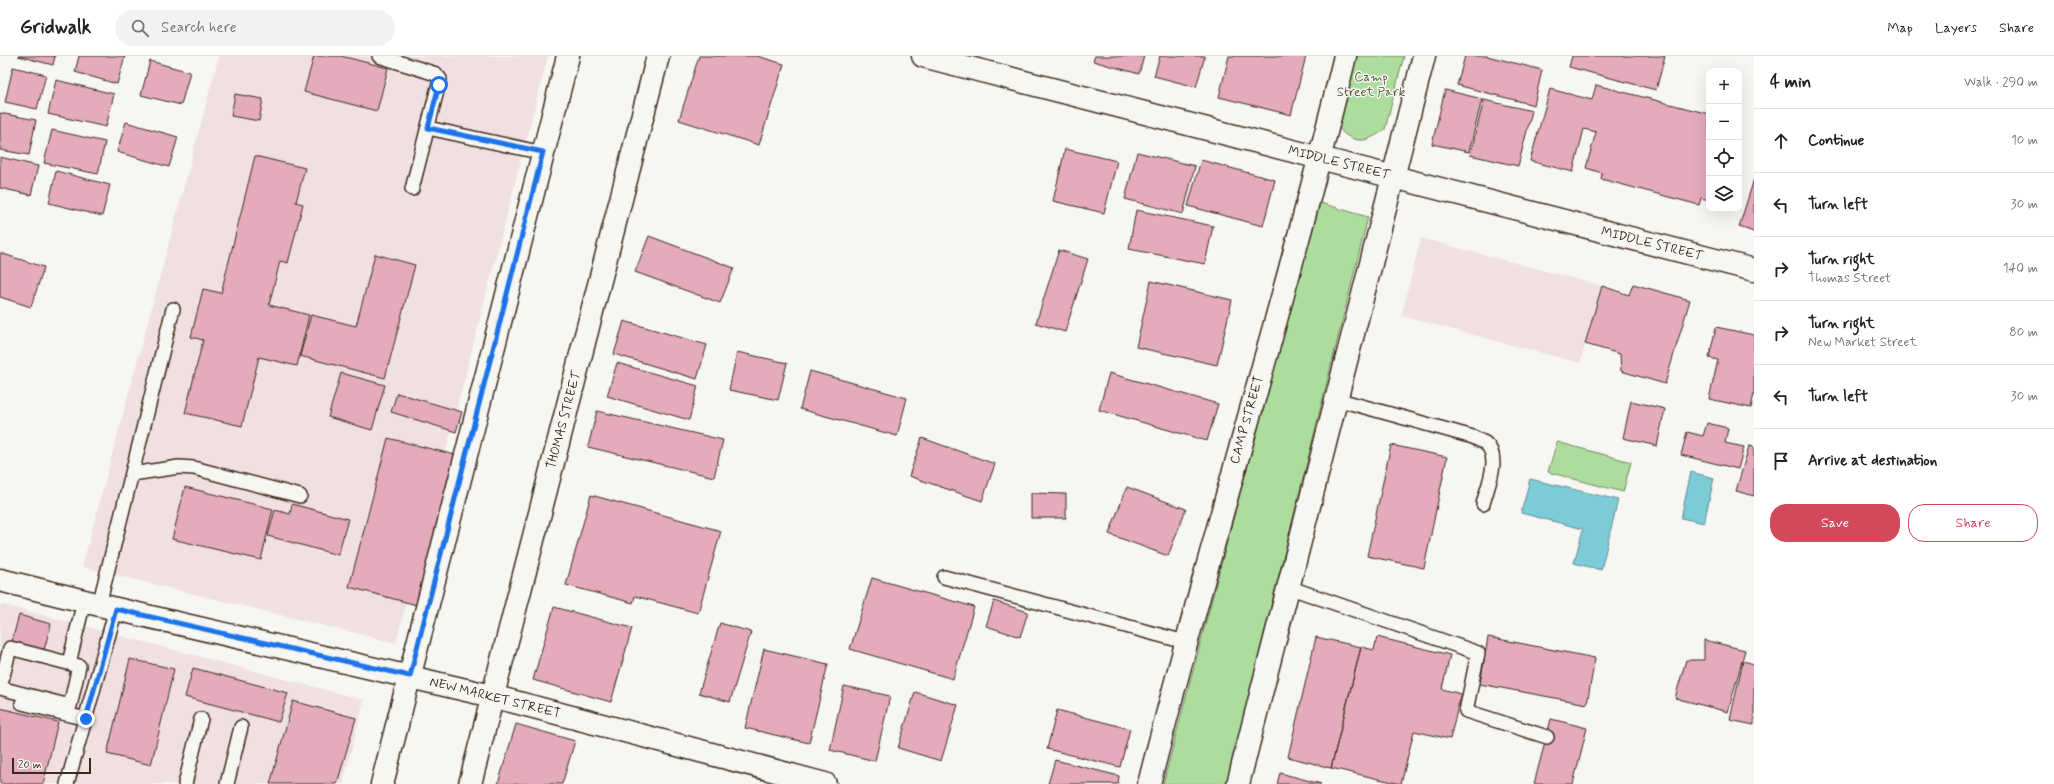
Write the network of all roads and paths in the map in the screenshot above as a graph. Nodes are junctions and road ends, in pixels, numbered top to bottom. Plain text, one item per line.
1 (379, 56) edge
2 (568, 56) edge
3 (658, 56) edge
4 (923, 56) edge
5 (1345, 56) edge
6 (1424, 56) edge
7 (958, 60) edge
8 (428, 128) junction
9 (543, 152) junction
10 (1320, 158) junction
11 (1393, 177) junction
12 (412, 188) dead end
13 (1754, 270) edge
14 (173, 309) dead end
15 (1336, 400) junction
16 (132, 474) junction
17 (300, 496) dead end
18 (1483, 504) dead end
19 (944, 577) dead end
20 (0, 580) edge
21 (1288, 587) junction
22 (100, 605) junction
23 (1185, 642) junction
24 (69, 663) junction
25 (410, 676) junction
26 (492, 696) junction
27 (0, 698) edge
28 (86, 719) junction
29 (201, 719) dead end
30 (241, 728) dead end
31 (1546, 737) dead end
32 (68, 784) edge
33 (185, 784) edge
34 (227, 784) edge
35 (382, 784) edge
36 (470, 784) edge
37 (825, 784) edge
38 (1149, 784) edge
39 (1238, 784) edge

1 - 8 lane
2 - 9 street
3 - 26 street, THOMAS STREET
4 - 7 street, MIDDLE STREET
5 - 10 street, CAMP STREET
6 - 11 street
7 - 10 street, MIDDLE STREET
8 - 9 lane
8 - 12 lane
9 - 25 street
10 - 11 street, MIDDLE STREET
10 - 23 street, CAMP STREET
11 - 13 street, MIDDLE STREET
11 - 15 street
14 - 16 lane
15 - 18 lane
15 - 21 street
16 - 17 lane
16 - 22 lane
19 - 23 lane
20 - 22 street, NEW MARKET STREET
21 - 31 lane
21 - 39 street
22 - 24 lane
22 - 25 street, NEW MARKET STREET
22 - 28 lane
23 - 38 street, CAMP STREET
24 - 24 lane
25 - 26 street, NEW MARKET STREET
25 - 35 street
26 - 36 street, THOMAS STREET
26 - 37 street, NEW MARKET STREET
27 - 28 lane
28 - 32 lane
29 - 33 lane
30 - 34 lane

